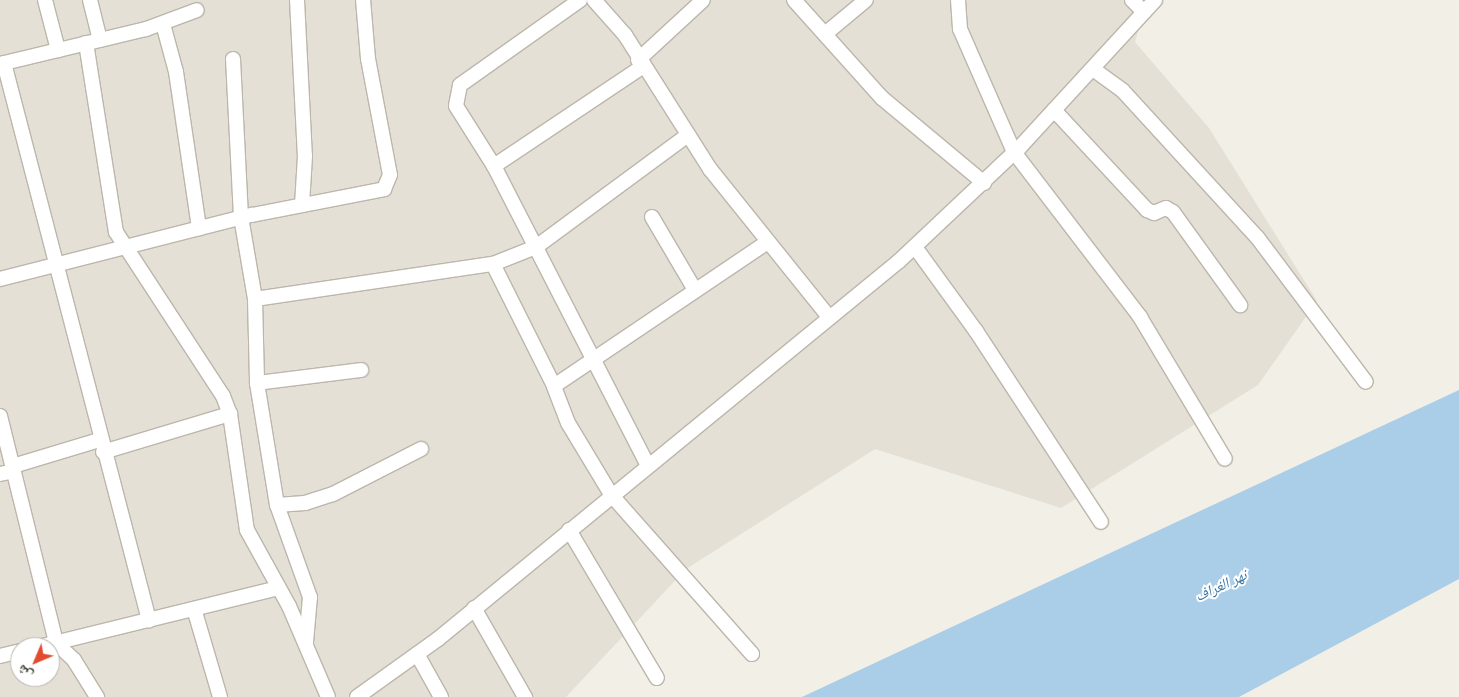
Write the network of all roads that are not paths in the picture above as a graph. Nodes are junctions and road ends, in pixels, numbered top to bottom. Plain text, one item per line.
1 (45, 0) edge
2 (90, 0) edge
3 (297, 0) edge
4 (363, 0) edge
5 (580, 0) edge
6 (594, 0) edge
7 (703, 0) edge
8 (794, 0) edge
9 (866, 0) edge
10 (958, 0) edge
11 (1132, 0) edge
12 (1155, 0) edge
13 (198, 10) dead end
14 (1144, 12) junction
15 (163, 24) junction
16 (825, 34) junction
17 (93, 42) junction
18 (58, 50) junction
19 (233, 59) dead end
20 (2, 63) edge
21 (640, 64) junction
22 (1093, 69) junction
23 (1054, 110) junction
24 (688, 135) junction
25 (1014, 152) junction
26 (494, 166) junction
27 (984, 183) junction
28 (302, 205) junction
29 (241, 217) junction
30 (652, 218) dead end
31 (199, 228) junction
32 (766, 242) junction
33 (126, 247) junction
34 (536, 247) junction
35 (915, 247) junction
36 (58, 264) junction
37 (493, 264) junction
38 (0, 279) edge
39 (695, 290) junction
40 (255, 299) junction
41 (1240, 305) dead end
42 (829, 318) junction
43 (593, 358) junction
44 (361, 370) dead end
45 (1366, 382) dead end
46 (257, 383) junction
47 (554, 386) junction
48 (230, 414) junction
49 (0, 416) edge
50 (101, 446) junction
51 (421, 448) dead end
52 (1225, 459) dead end
53 (647, 464) junction
54 (9, 470) edge
55 (612, 496) junction
56 (277, 505) junction
57 (1102, 522) dead end
58 (569, 530) junction
59 (278, 588) junction
60 (474, 608) junction
61 (195, 612) junction
62 (149, 620) junction
63 (54, 637) edge
64 (60, 642) edge
65 (306, 643) junction
66 (60, 647) edge
67 (417, 654) junction
68 (752, 654) dead end
69 (657, 678) dead end
70 (96, 697) edge
71 (220, 697) edge
72 (328, 697) edge
73 (357, 697) edge
74 (441, 697) edge
75 (525, 697) edge

1 - 18 street
2 - 17 street
3 - 28 street
4 - 28 street
5 - 26 street
6 - 21 street
7 - 21 street
8 - 16 street
9 - 16 street
10 - 25 street
11 - 14 street
12 - 14 street
13 - 15 street
14 - 22 street
15 - 17 street
15 - 31 street
16 - 27 street
17 - 18 street
17 - 33 street
18 - 20 street
19 - 29 street
20 - 36 street
21 - 24 street
21 - 26 street
22 - 23 street
22 - 45 street
23 - 25 street
23 - 41 street
24 - 32 street
24 - 34 street
25 - 27 street
25 - 52 street
26 - 34 street
27 - 35 street
28 - 29 street
29 - 31 street
29 - 40 street
30 - 39 street
31 - 33 street
32 - 39 street
32 - 42 street
33 - 36 street
33 - 48 street
34 - 37 street
34 - 43 street
35 - 42 street
35 - 57 street
36 - 38 street
36 - 50 street
37 - 40 street
37 - 47 street
39 - 43 street
40 - 46 street
42 - 53 street
43 - 47 street
43 - 53 street
44 - 46 street
46 - 56 street
47 - 55 street
48 - 50 street
48 - 59 street
49 - 54 street
50 - 54 street
50 - 62 street
51 - 56 street
53 - 55 street
54 - 63 street
55 - 58 street
55 - 68 street
56 - 65 street
58 - 60 street
58 - 69 street
59 - 61 street
59 - 65 street
60 - 67 street
60 - 75 street
61 - 62 street
61 - 71 street
62 - 64 street
65 - 72 street
66 - 70 street
67 - 73 street
67 - 74 street

